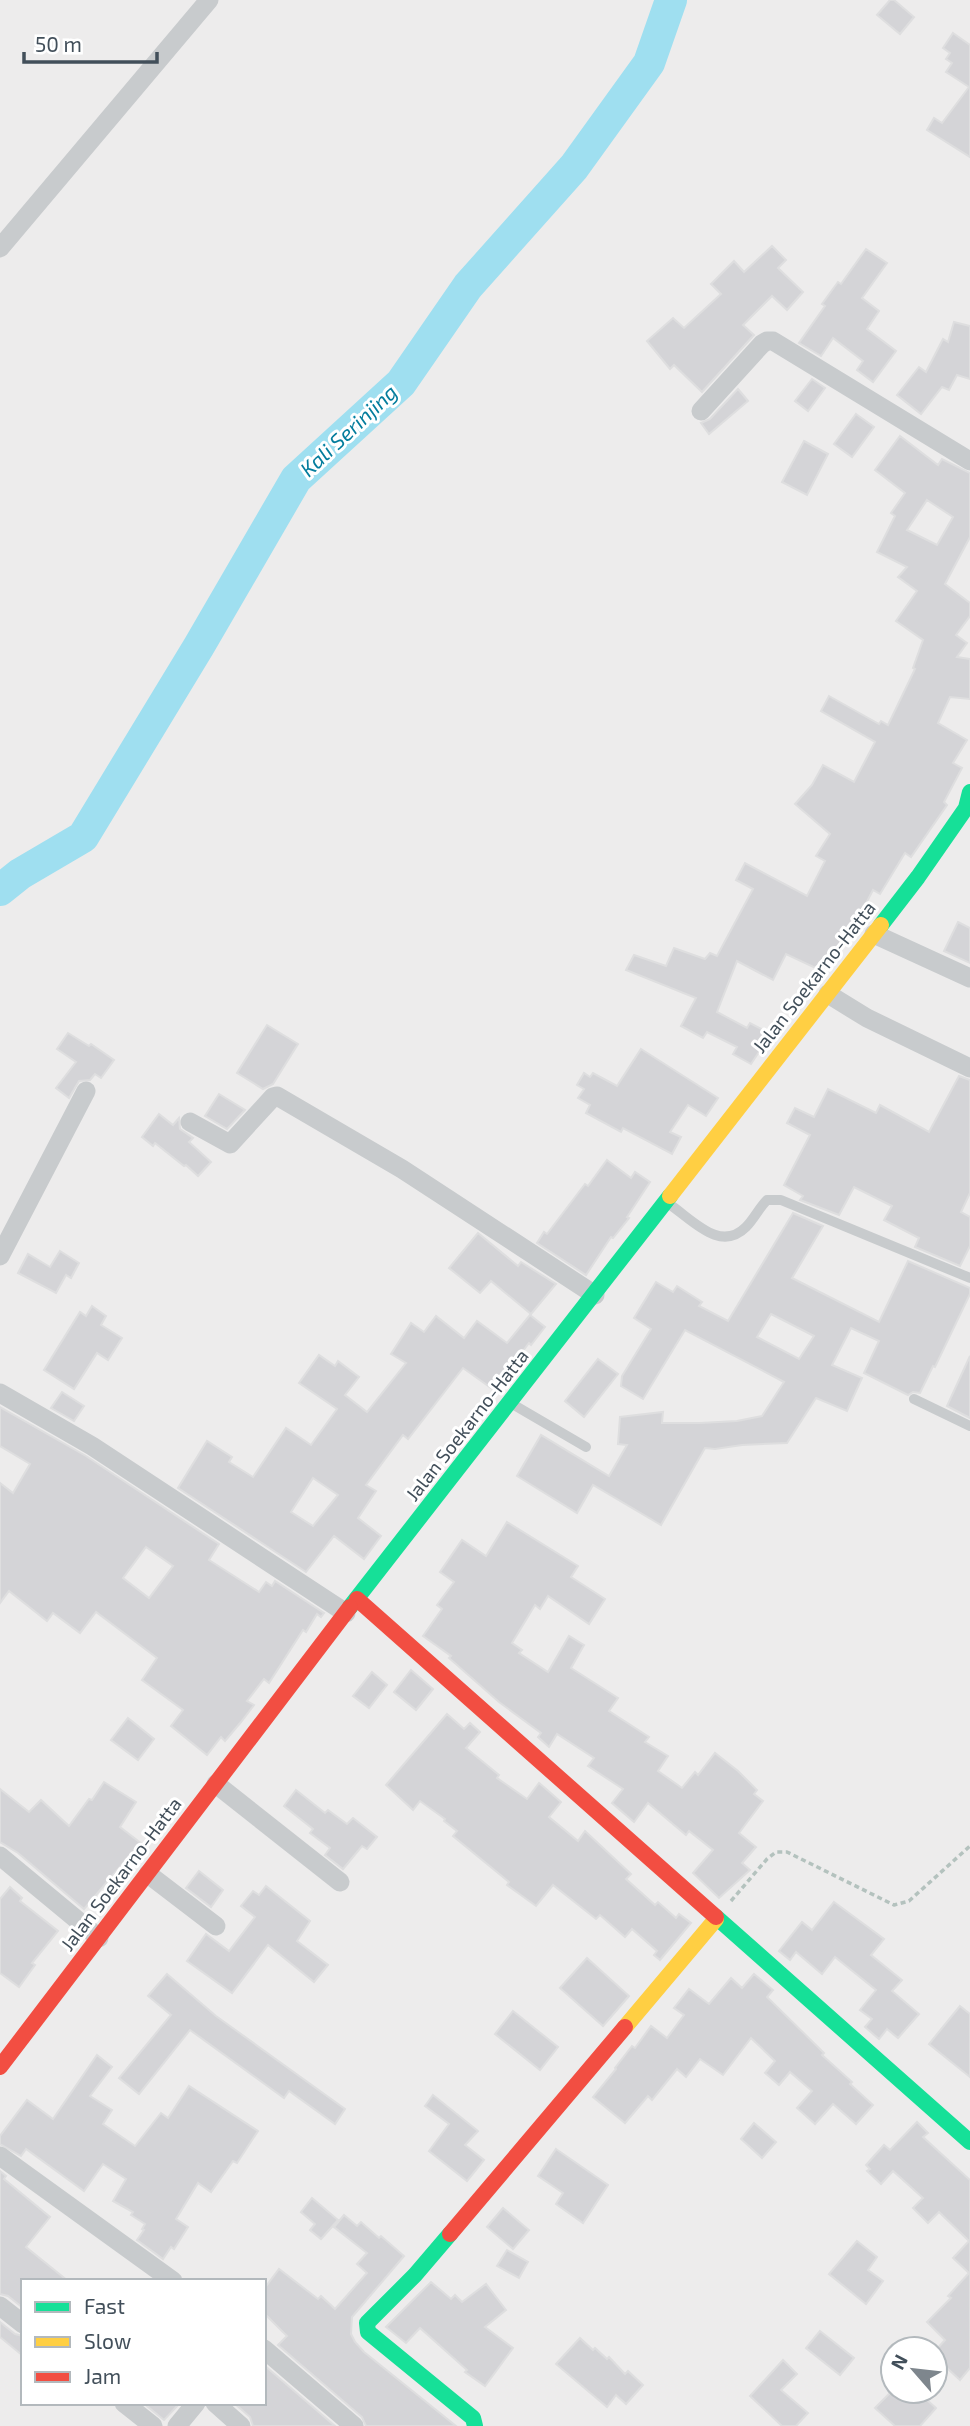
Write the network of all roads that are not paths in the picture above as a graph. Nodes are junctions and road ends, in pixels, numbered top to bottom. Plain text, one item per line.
1 (209, 0) edge
2 (0, 248) edge
3 (701, 411) dead end
4 (970, 461) edge
5 (969, 803) edge
6 (874, 934) junction
7 (970, 978) edge
8 (828, 995) junction
9 (970, 1068) edge
10 (86, 1091) dead end
11 (190, 1122) dead end
12 (666, 1201) junction
13 (0, 1256) edge
14 (970, 1278) edge
15 (595, 1295) junction
16 (0, 1393) edge
17 (914, 1399) dead end
18 (511, 1403) junction
19 (970, 1426) edge
20 (586, 1447) dead end
21 (351, 1606) junction
22 (216, 1784) junction
23 (0, 1856) edge
24 (340, 1882) dead end
25 (159, 1883) junction
26 (716, 1919) junction
27 (216, 1926) dead end
28 (99, 1938) junction
29 (0, 2067) edge
30 (970, 2142) edge
31 (0, 2156) edge
32 (170, 2279) edge
33 (0, 2306) edge
34 (21, 2322) edge
35 (266, 2351) edge
36 (127, 2405) edge
37 (195, 2405) edge
38 (217, 2405) edge
39 (153, 2426) edge
40 (177, 2426) edge
41 (241, 2426) edge
42 (354, 2426) edge
43 (475, 2426) edge

1 - 2 street
3 - 4 street
5 - 6 main road, Jalan Soekarno-Hatta
6 - 7 street
6 - 8 main road, Jalan Soekarno-Hatta
8 - 9 street
8 - 12 main road, Jalan Soekarno-Hatta
10 - 13 street
11 - 15 street
12 - 14 lane
12 - 15 main road, Jalan Soekarno-Hatta
15 - 18 main road, Jalan Soekarno-Hatta
16 - 21 street
17 - 19 lane
18 - 20 lane
18 - 21 main road, Jalan Soekarno-Hatta
21 - 22 main road, Jalan Soekarno-Hatta
21 - 26 main road
22 - 24 street
22 - 25 main road, Jalan Soekarno-Hatta
23 - 28 street
25 - 27 street
25 - 28 main road, Jalan Soekarno-Hatta
26 - 30 main road
26 - 43 main road
28 - 29 main road, Jalan Soekarno-Hatta
31 - 32 street
33 - 34 street
35 - 42 street
36 - 39 street
37 - 40 street
38 - 41 street

